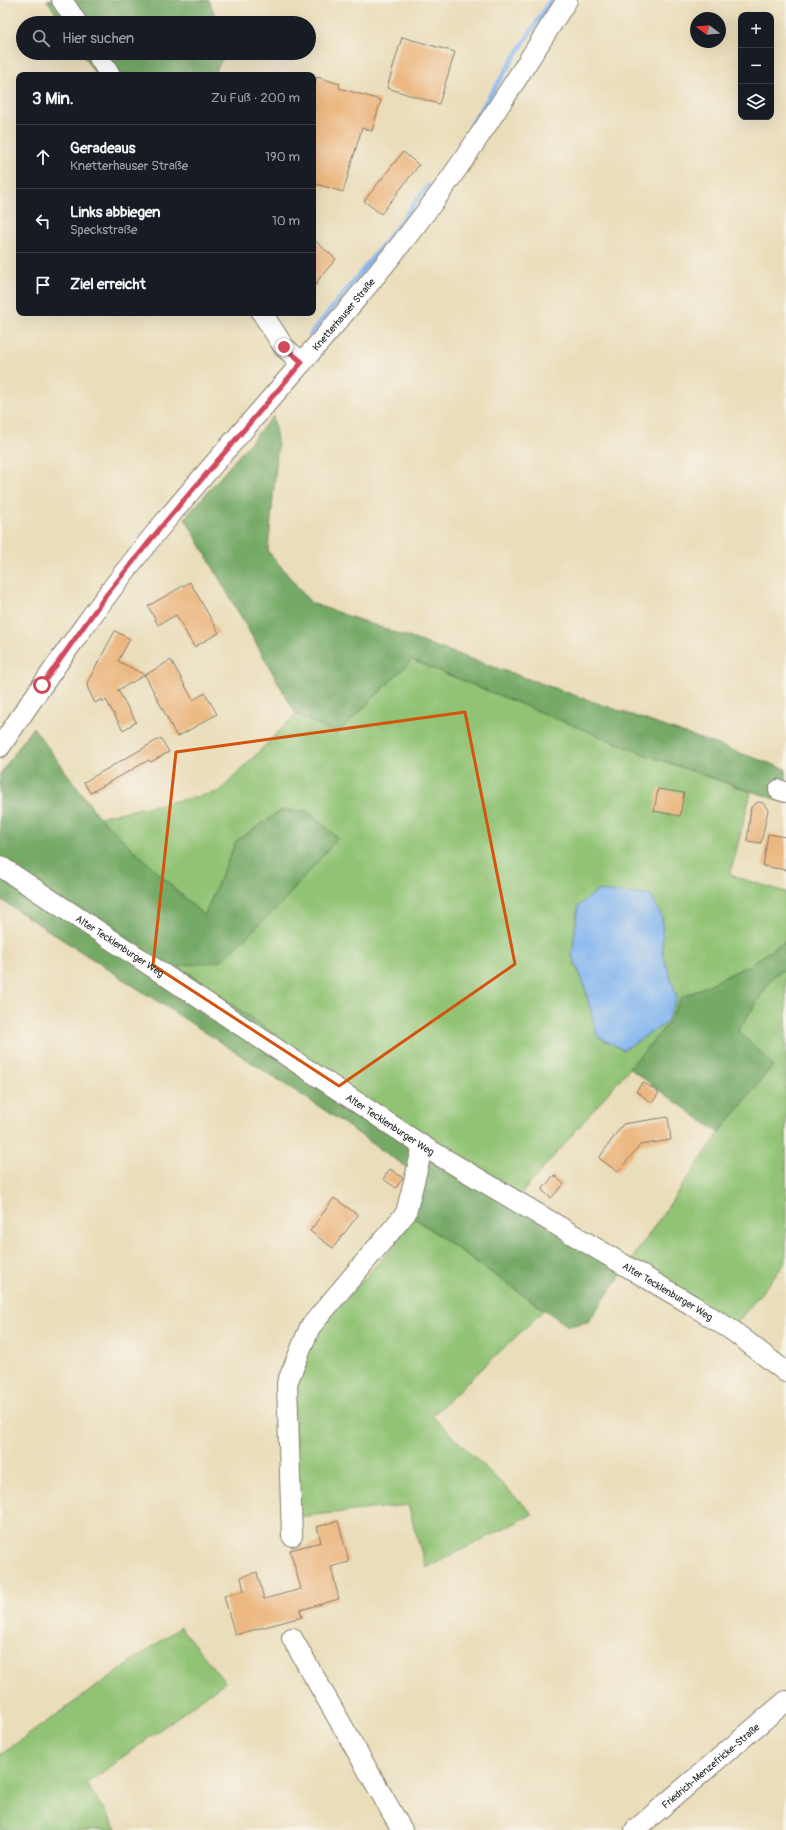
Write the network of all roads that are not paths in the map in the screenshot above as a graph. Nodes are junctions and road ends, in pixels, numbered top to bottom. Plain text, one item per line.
1 (62, 0) edge
2 (567, 0) edge
3 (72, 16) edge
4 (100, 60) edge
5 (108, 72) edge
6 (264, 316) edge
7 (302, 362) junction
8 (0, 747) edge
9 (0, 866) edge
10 (423, 1146) junction
11 (786, 1372) edge
12 (292, 1536) dead end
13 (292, 1638) dead end
14 (786, 1701) edge
15 (402, 1830) edge
16 (635, 1830) edge

1 - 3 street
2 - 7 street, Knetterhauser Straße
4 - 5 street
6 - 7 street
7 - 8 street, Knetterhauser Straße
9 - 10 street, Alter Tecklenburger Weg
10 - 11 street, Alter Tecklenburger Weg
10 - 12 street
13 - 15 street
14 - 16 street, Friedrich-Menzefricke-Straße

